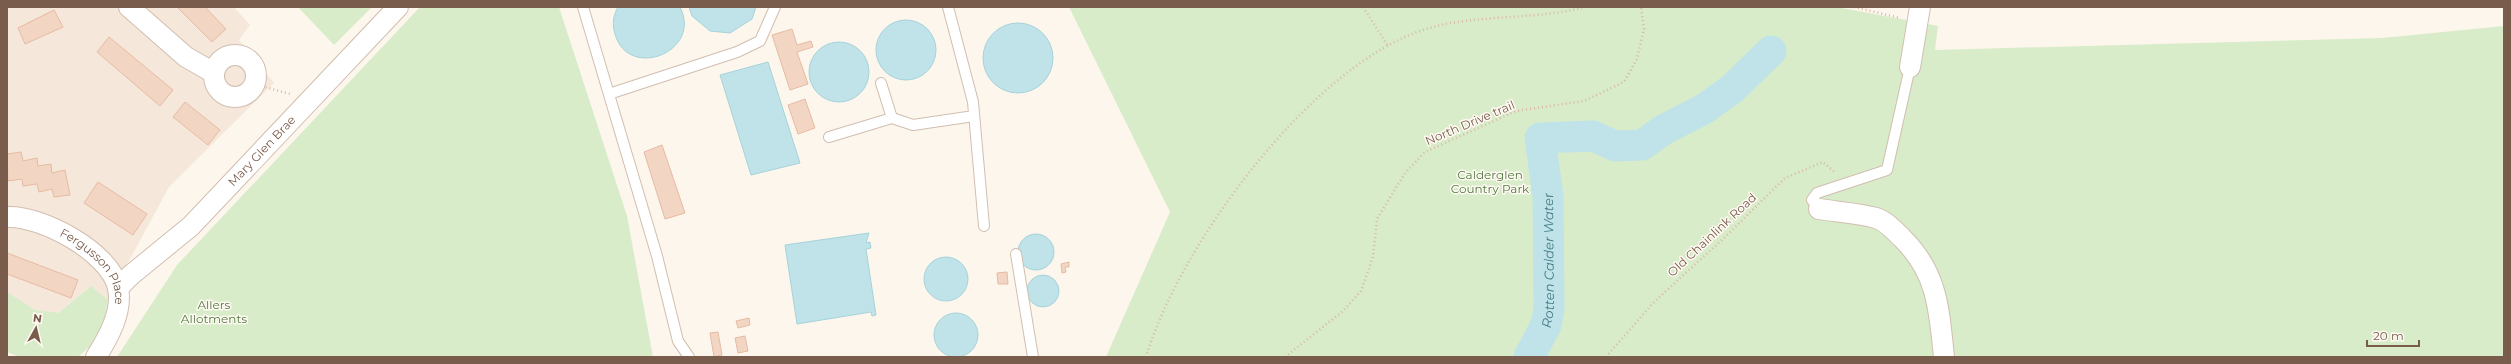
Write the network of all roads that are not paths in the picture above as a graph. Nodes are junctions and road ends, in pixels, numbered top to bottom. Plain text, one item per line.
1 (129, 7) edge
2 (398, 7) edge
3 (583, 7) edge
4 (775, 7) edge
5 (948, 7) edge
6 (1918, 15) edge
7 (1910, 67) joint
8 (214, 73) junction
9 (881, 83) dead end
10 (609, 94) junction
11 (974, 116) junction
12 (892, 118) junction
13 (829, 137) dead end
14 (1819, 209) joint
15 (7, 217) edge
16 (984, 226) dead end
17 (1016, 254) dead end
18 (118, 288) junction
19 (96, 357) edge
20 (689, 357) edge
21 (1033, 357) edge
22 (1944, 357) edge

1 - 8 street
2 - 18 street, Mary Glen Brae
3 - 10 lane
4 - 10 lane
5 - 11 lane
6 - 7 street
7 - 14 lane
8 - 8 street
9 - 12 lane
10 - 20 lane
11 - 12 lane
11 - 16 lane
12 - 13 lane
14 - 22 street
15 - 18 street, Fergusson Place
17 - 21 lane
18 - 19 street, Fergusson Place

